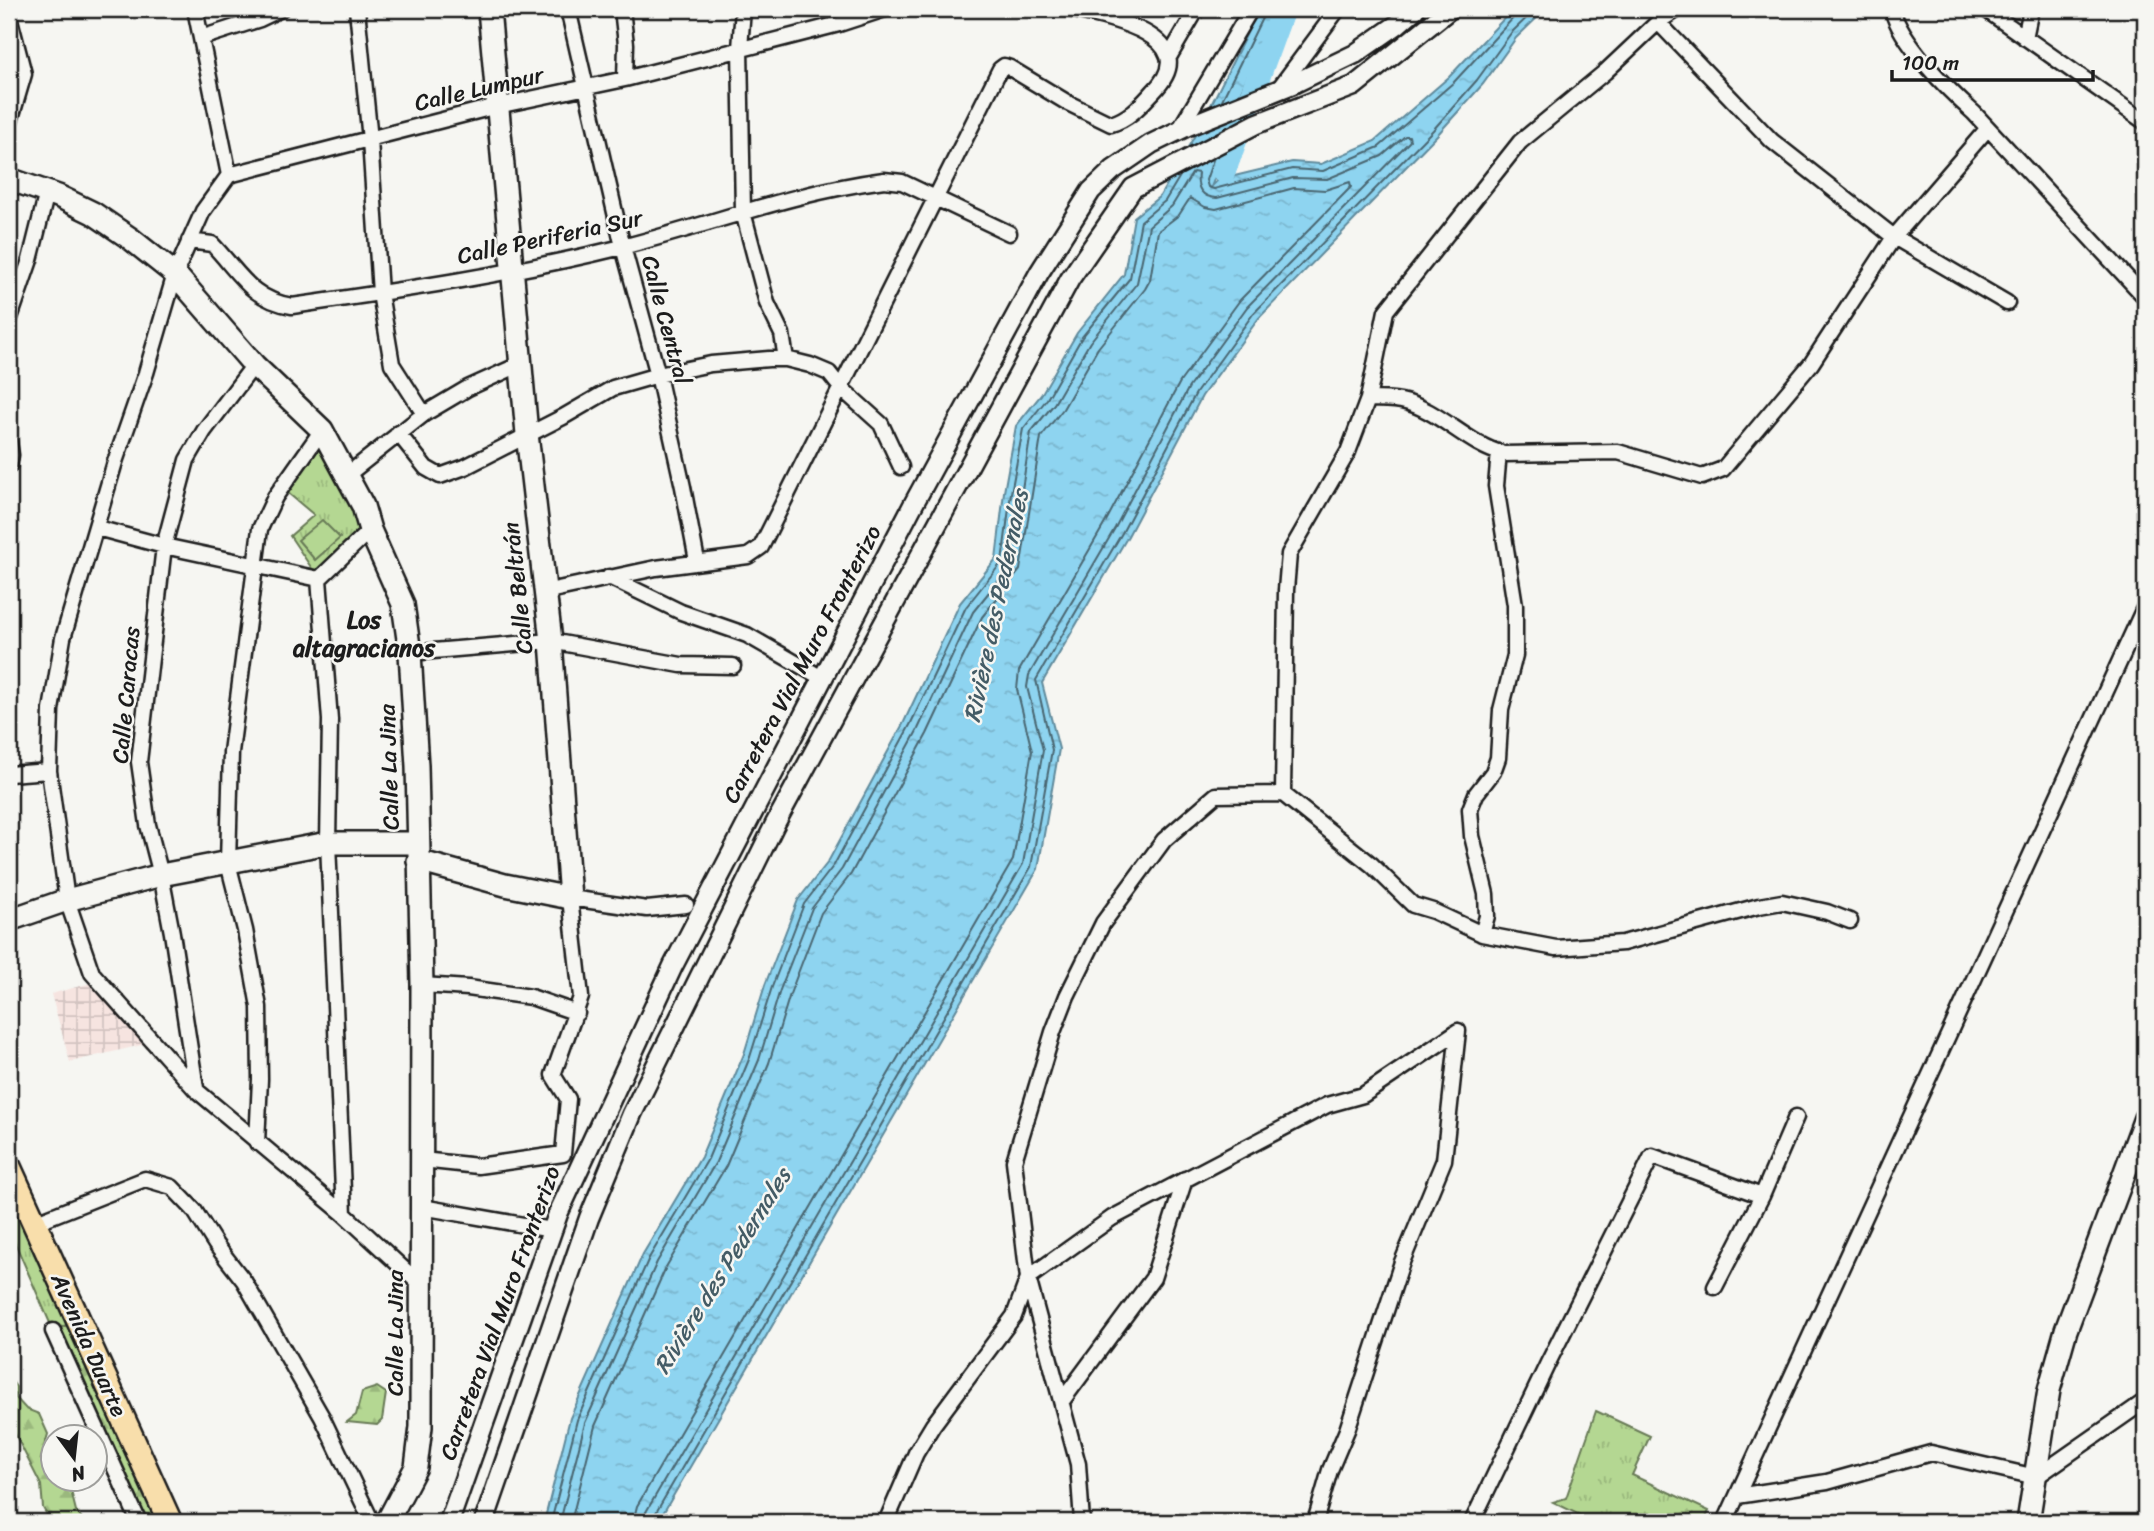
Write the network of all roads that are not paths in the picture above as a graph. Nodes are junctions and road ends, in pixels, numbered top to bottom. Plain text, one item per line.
1 (195, 9) edge
2 (281, 9) edge
3 (357, 9) edge
4 (489, 9) edge
5 (568, 9) edge
6 (622, 9) edge
7 (743, 9) edge
8 (885, 9) edge
9 (1068, 9) edge
10 (1197, 9) edge
11 (1251, 9) edge
12 (1338, 9) edge
13 (1415, 9) edge
14 (1450, 9) edge
15 (1678, 9) edge
16 (1892, 9) edge
17 (1984, 9) edge
18 (2031, 9) edge
19 (9, 16) edge
20 (1658, 22) junction
21 (201, 38) junction
22 (2025, 38) junction
23 (740, 48) junction
24 (1169, 57) junction
25 (625, 79) junction
26 (586, 88) junction
27 (1277, 90) junction
28 (497, 106) junction
29 (2145, 122) edge
30 (9, 125) edge
31 (1988, 128) junction
32 (1179, 130) junction
33 (370, 140) junction
34 (229, 175) junction
35 (9, 179) edge
36 (47, 192) junction
37 (937, 197) junction
38 (743, 212) junction
39 (1009, 233) dead end
40 (1894, 237) junction
41 (188, 241) junction
42 (623, 247) junction
43 (512, 272) junction
44 (175, 274) junction
45 (380, 293) junction
46 (2145, 297) edge
47 (2007, 303) dead end
48 (9, 321) edge
49 (786, 359) junction
50 (521, 364) junction
51 (254, 365) junction
52 (657, 375) junction
53 (841, 388) junction
54 (1368, 399) junction
55 (424, 414) junction
56 (322, 430) junction
57 (398, 433) junction
58 (527, 434) junction
59 (9, 442) edge
60 (1499, 452) junction
61 (9, 467) edge
62 (901, 467) dead end
63 (347, 475) junction
64 (97, 528) junction
65 (370, 530) junction
66 (164, 546) junction
67 (697, 561) junction
68 (254, 565) junction
69 (608, 577) junction
70 (319, 579) junction
71 (544, 592) junction
72 (2145, 609) edge
73 (551, 641) junction
74 (410, 653) junction
75 (733, 666) dead end
76 (821, 678) junction
77 (49, 771) junction
78 (9, 774) edge
79 (1283, 794) junction
80 (328, 843) junction
81 (418, 852) junction
82 (228, 863) junction
83 (161, 875) junction
84 (570, 898) junction
85 (67, 901) junction
86 (686, 905) dead end
87 (9, 920) edge
88 (1850, 921) dead end
89 (1482, 934) junction
90 (422, 985) junction
91 (577, 1013) junction
92 (196, 1090) junction
93 (1796, 1117) dead end
94 (2145, 1118) edge
95 (257, 1143) junction
96 (422, 1160) junction
97 (9, 1167) edge
98 (1185, 1179) junction
99 (1762, 1196) junction
100 (422, 1207) junction
101 (344, 1214) junction
102 (34, 1223) junction
103 (552, 1230) junction
104 (1028, 1278) junction
105 (422, 1286) junction
106 (1715, 1287) dead end
107 (53, 1331) dead end
108 (1062, 1401) junction
109 (2145, 1401) edge
110 (2036, 1477) junction
111 (1737, 1496) junction
112 (139, 1522) edge
113 (170, 1522) edge
114 (372, 1522) edge
115 (387, 1522) edge
116 (449, 1522) edge
117 (484, 1522) edge
118 (886, 1522) edge
119 (1082, 1522) edge
120 (1315, 1522) edge
121 (1472, 1522) edge
122 (1725, 1522) edge
123 (2028, 1522) edge

1 - 21 street
2 - 21 street
3 - 33 street
4 - 28 main road, Calle Beltrán
5 - 26 street, Calle Central
6 - 25 street
7 - 23 street
8 - 23 street, Calle Lumpur
9 - 24 street
10 - 24 street
11 - 32 street
12 - 27 street
13 - 27 street, Carretera Vial Muro Fronterizo
14 - 117 street
15 - 20 street
16 - 31 street
17 - 22 street
18 - 22 street
19 - 30 street
20 - 40 street
20 - 54 street
21 - 34 street
22 - 29 street
23 - 25 street, Calle Lumpur
23 - 38 street
24 - 37 street
25 - 26 street, Calle Lumpur
26 - 28 street, Calle Lumpur
26 - 42 street, Calle Central
27 - 32 street, Carretera Vial Muro Fronterizo
28 - 33 street, Calle Lumpur
28 - 43 main road, Calle Beltrán
31 - 40 street
31 - 46 street
32 - 76 street, Carretera Vial Muro Fronterizo
33 - 34 street, Calle Lumpur
33 - 45 street
34 - 41 street
35 - 36 main road, Calle La Jina
36 - 44 main road, Calle La Jina
36 - 48 street
37 - 38 street, Calle Periferia Sur
37 - 39 street, Calle Periferia Sur
37 - 53 street
38 - 42 street, Calle Periferia Sur
38 - 49 street
40 - 47 street
40 - 60 street
41 - 44 street
41 - 45 street, Calle Periferia Sur
42 - 43 street, Calle Periferia Sur
42 - 52 street, Calle Central
43 - 45 street, Calle Periferia Sur
43 - 50 main road, Calle Beltrán
44 - 51 main road, Calle La Jina
44 - 64 street
45 - 55 street
49 - 52 street
49 - 53 street
50 - 55 street
50 - 58 main road, Calle Beltrán
51 - 56 main road, Calle La Jina
51 - 66 street, Calle Caracas
52 - 58 street
52 - 67 street, Calle Central
53 - 62 street
53 - 67 street
54 - 60 street
54 - 79 street
55 - 57 street
56 - 63 main road, Calle La Jina
56 - 68 street
57 - 58 street
57 - 63 street
58 - 71 main road, Calle Beltrán
59 - 61 street
60 - 89 street
63 - 65 main road, Calle La Jina
64 - 66 street
64 - 77 street
65 - 70 street
65 - 74 main road, Calle La Jina
66 - 68 street
66 - 83 street, Calle Caracas
67 - 69 street
68 - 70 street
68 - 82 street
69 - 71 street
69 - 76 street
70 - 80 street
71 - 73 main road, Calle Beltrán
72 - 111 street
73 - 74 street
73 - 75 street
73 - 84 main road, Calle Beltrán
74 - 81 main road, Calle La Jina
76 - 103 street, Carretera Vial Muro Fronterizo
77 - 78 street
77 - 85 street
79 - 89 street
79 - 104 street
80 - 81 main road
80 - 82 main road
80 - 101 street
81 - 84 main road
81 - 90 main road, Calle La Jina
82 - 83 main road
82 - 95 street
83 - 85 main road
83 - 92 street, Calle Caracas
84 - 86 street
84 - 91 street, Calle Beltrán
85 - 87 main road
85 - 92 street
88 - 89 street
90 - 91 street
90 - 96 main road, Calle La Jina
91 - 96 street, Calle Beltrán
92 - 95 street
93 - 99 street
94 - 110 main road
95 - 101 street
96 - 100 main road, Calle La Jina
97 - 102 main road, Avenida Duarte
98 - 104 street
98 - 108 street
98 - 120 street
99 - 106 street
99 - 121 street
100 - 103 street
100 - 105 main road, Calle La Jina
101 - 105 street
102 - 113 main road, Avenida Duarte
102 - 114 street
103 - 116 street, Carretera Vial Muro Fronterizo
104 - 108 street
104 - 118 street
105 - 115 main road, Calle La Jina
107 - 112 street
108 - 119 street
109 - 110 street
110 - 111 street
110 - 123 main road
111 - 122 street

